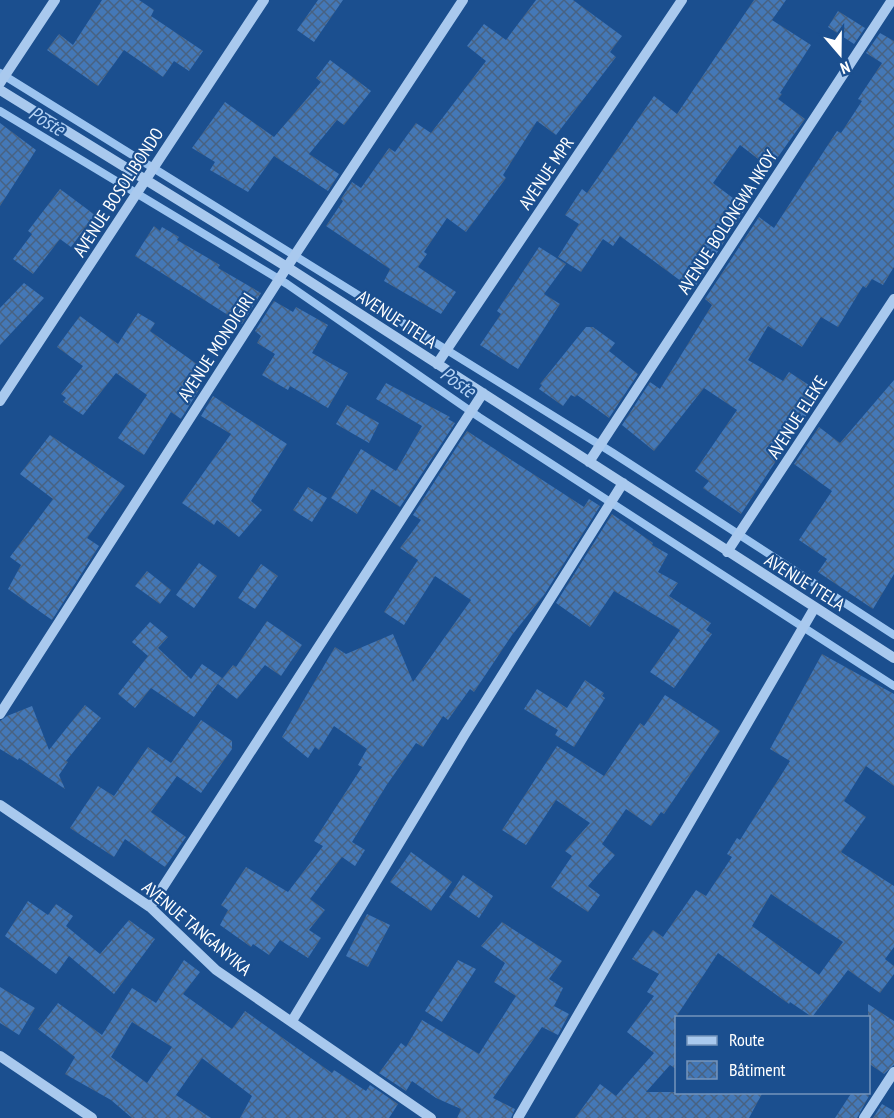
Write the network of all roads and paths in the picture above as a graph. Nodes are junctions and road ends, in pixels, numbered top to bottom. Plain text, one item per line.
1 (55, 0) edge
2 (264, 0) edge
3 (463, 0) edge
4 (682, 0) edge
5 (892, 0) edge
6 (0, 83) edge
7 (0, 90) edge
8 (145, 180) junction
9 (287, 267) junction
10 (894, 299) edge
11 (437, 364) junction
12 (483, 393) junction
13 (0, 401) edge
14 (589, 462) junction
15 (623, 483) junction
16 (727, 552) junction
17 (815, 607) junction
18 (894, 643) edge
19 (891, 656) edge
20 (0, 714) edge
21 (0, 806) edge
22 (150, 907) junction
23 (292, 1021) junction
24 (0, 1056) edge
25 (894, 1072) edge
26 (92, 1118) edge
27 (431, 1118) edge
28 (518, 1118) edge
29 (864, 1118) edge

1 - 6 street
2 - 8 street, AVENUE BOSOLIBONDO
3 - 9 street, AVENUE MONDIGIRI
4 - 11 street, AVENUE MPR
5 - 14 street, AVENUE BOLONGWA NKOY
7 - 8 street, AVENUE ITELA
8 - 9 street, AVENUE ITELA
8 - 13 street, AVENUE BOSOLIBONDO
9 - 11 street, AVENUE ITELA
9 - 20 street, AVENUE MONDIGIRI
10 - 16 street, AVENUE ELEKE
11 - 12 street, AVENUE ITELA
12 - 14 street, AVENUE ITELA
12 - 22 street
14 - 15 street, AVENUE ITELA
15 - 16 street, AVENUE ITELA
15 - 23 street
16 - 17 street, AVENUE ITELA
17 - 19 street, AVENUE ITELA
17 - 28 street
18 - 19 street
21 - 22 street, AVENUE TANGANYIKA
22 - 23 street, AVENUE TANGANYIKA
23 - 27 street, AVENUE TANGANYIKA
24 - 26 street
25 - 29 street

